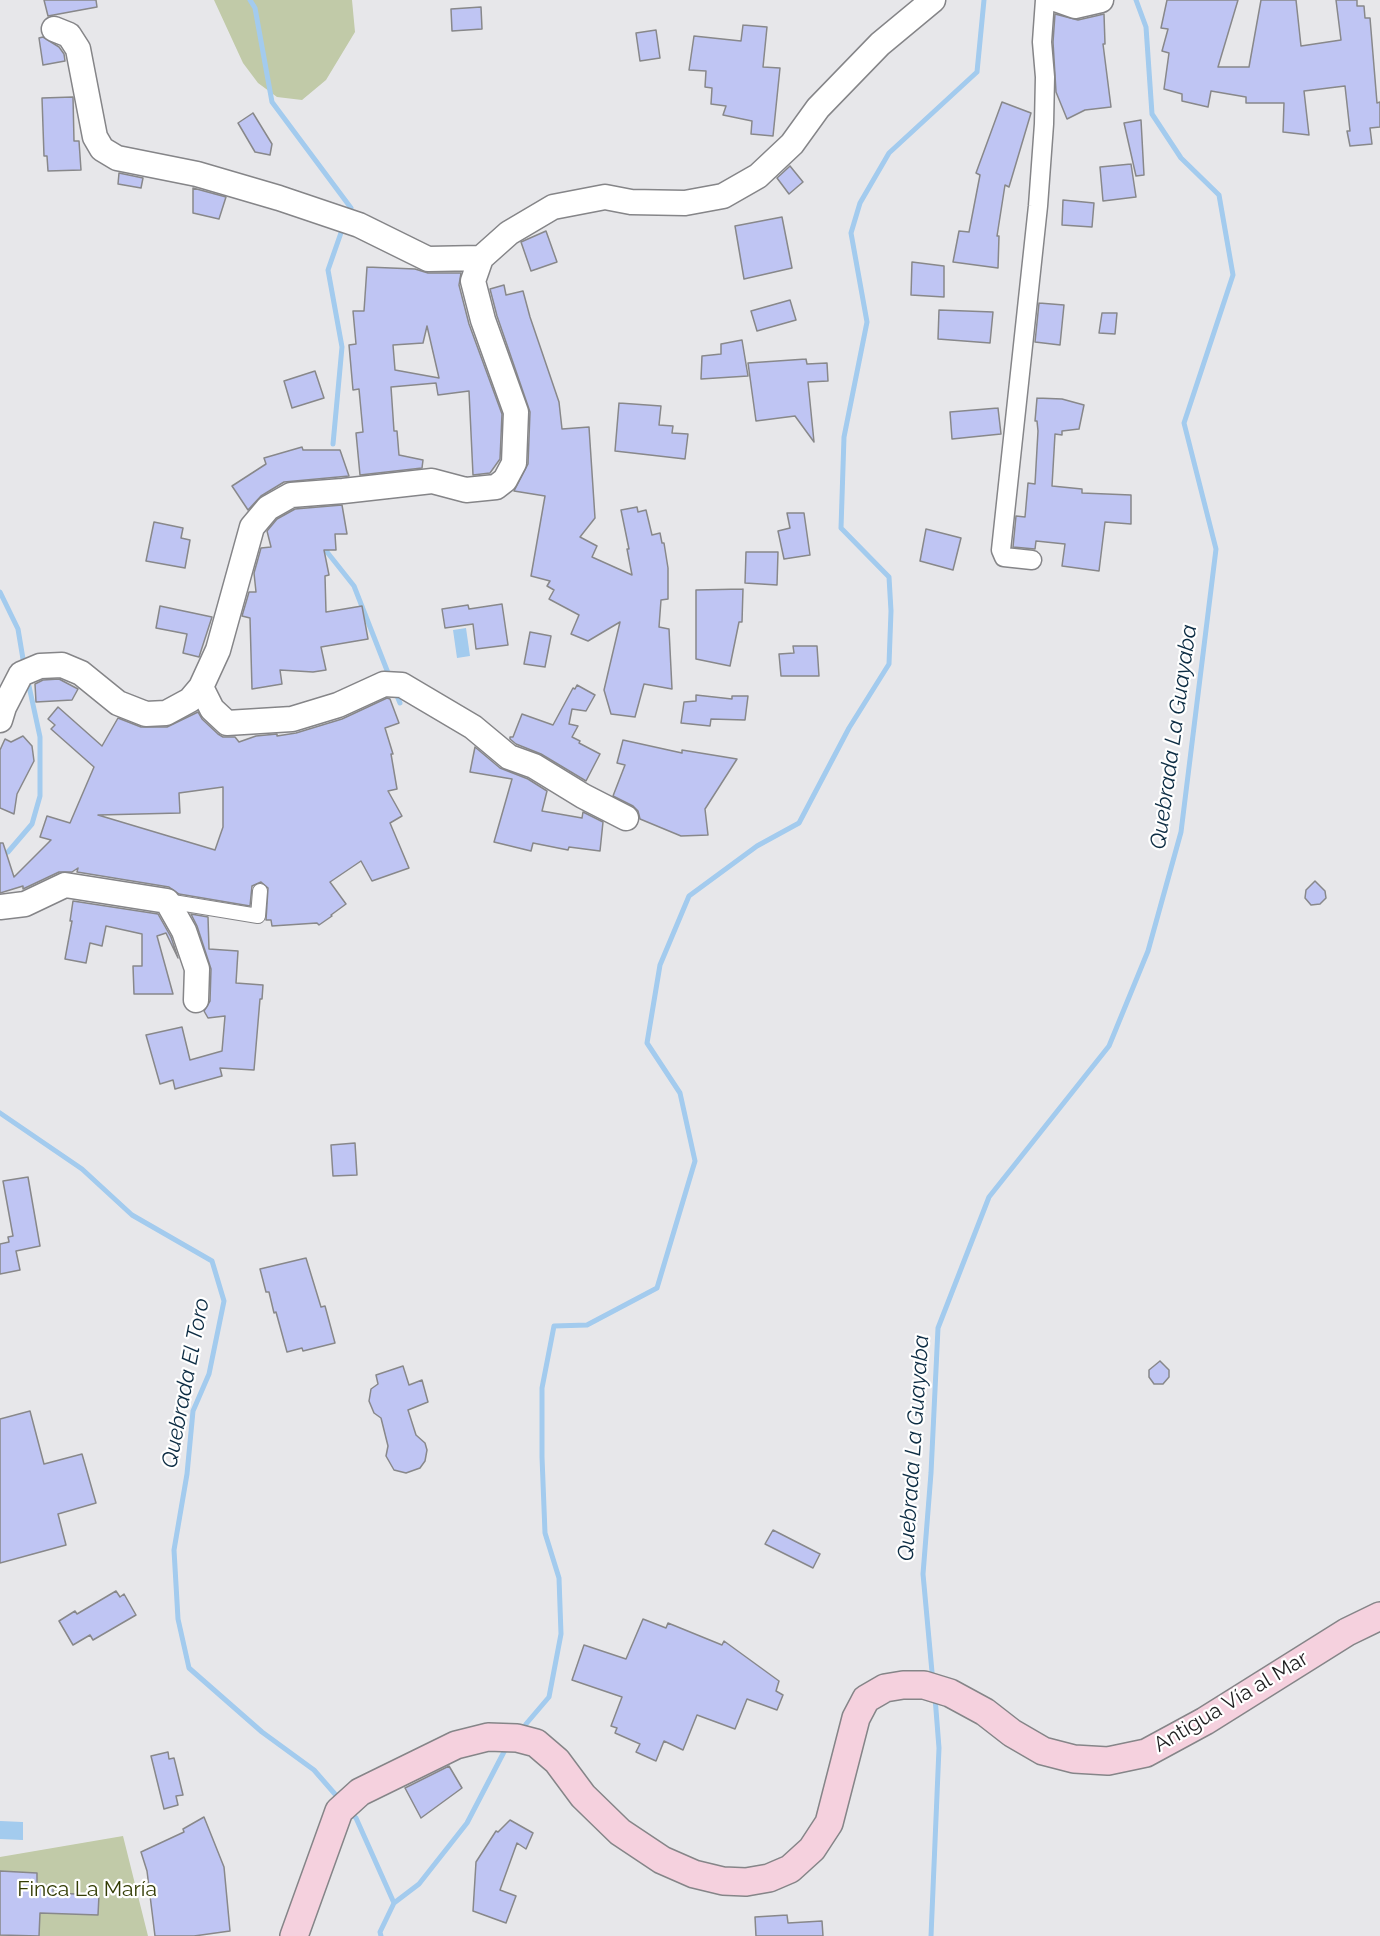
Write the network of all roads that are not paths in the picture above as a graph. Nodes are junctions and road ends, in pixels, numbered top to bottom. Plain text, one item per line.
1 (933, 0) edge
2 (1045, 0) edge
3 (1058, 0) edge
4 (1101, 0) edge
5 (54, 29) dead end
6 (481, 258) junction
7 (1032, 560) dead end
8 (201, 687) junction
9 (0, 720) edge
10 (626, 818) dead end
11 (260, 891) dead end
12 (167, 901) junction
13 (0, 907) edge
14 (196, 1000) dead end
15 (1380, 1616) edge
16 (294, 1936) edge

1 - 6 street
2 - 7 street
3 - 4 street
5 - 6 street
6 - 8 street
8 - 9 street
8 - 10 street
11 - 12 street
12 - 13 street
12 - 14 street
15 - 16 main road, Antigua Vía al Mar

